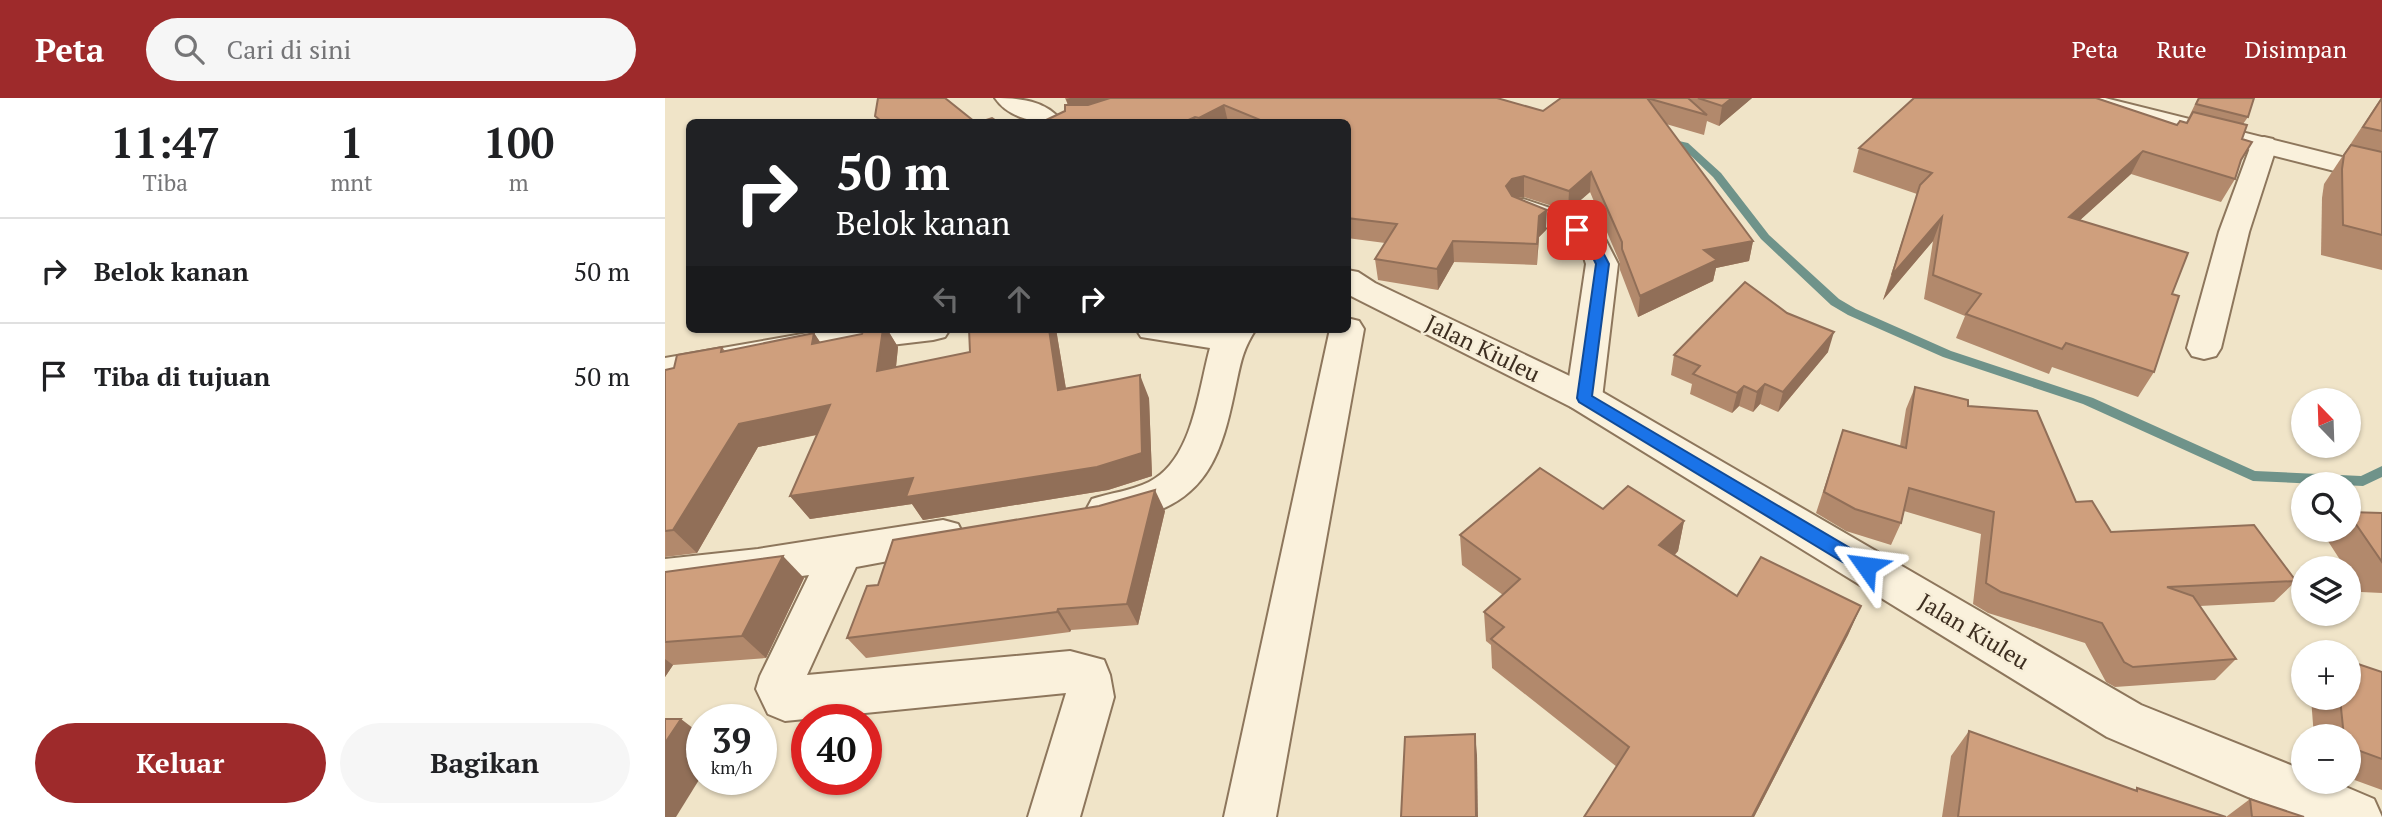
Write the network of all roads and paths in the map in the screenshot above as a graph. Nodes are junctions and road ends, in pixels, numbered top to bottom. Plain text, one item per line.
1 (1007, 98) edge
2 (2075, 98) edge
3 (1044, 119) edge
4 (2264, 145) junction
5 (2382, 175) edge
6 (1523, 208) edge
7 (1351, 306) edge
8 (890, 333) edge
9 (1346, 333) edge
10 (1234, 334) edge
11 (2204, 348) dead end
12 (665, 370) edge
13 (1584, 398) junction
14 (1069, 516) edge
15 (975, 531) edge
16 (842, 553) junction
17 (665, 577) edge
18 (1054, 817) edge
19 (1250, 817) edge
20 (2356, 817) edge

1 - 3 street
2 - 4 street
4 - 5 street
4 - 11 street
6 - 13 street
7 - 13 street, Jalan Kiuleu
8 - 12 street
9 - 19 street
10 - 14 street
13 - 20 street, Jalan Kiuleu
15 - 16 street
16 - 17 street
16 - 18 street

